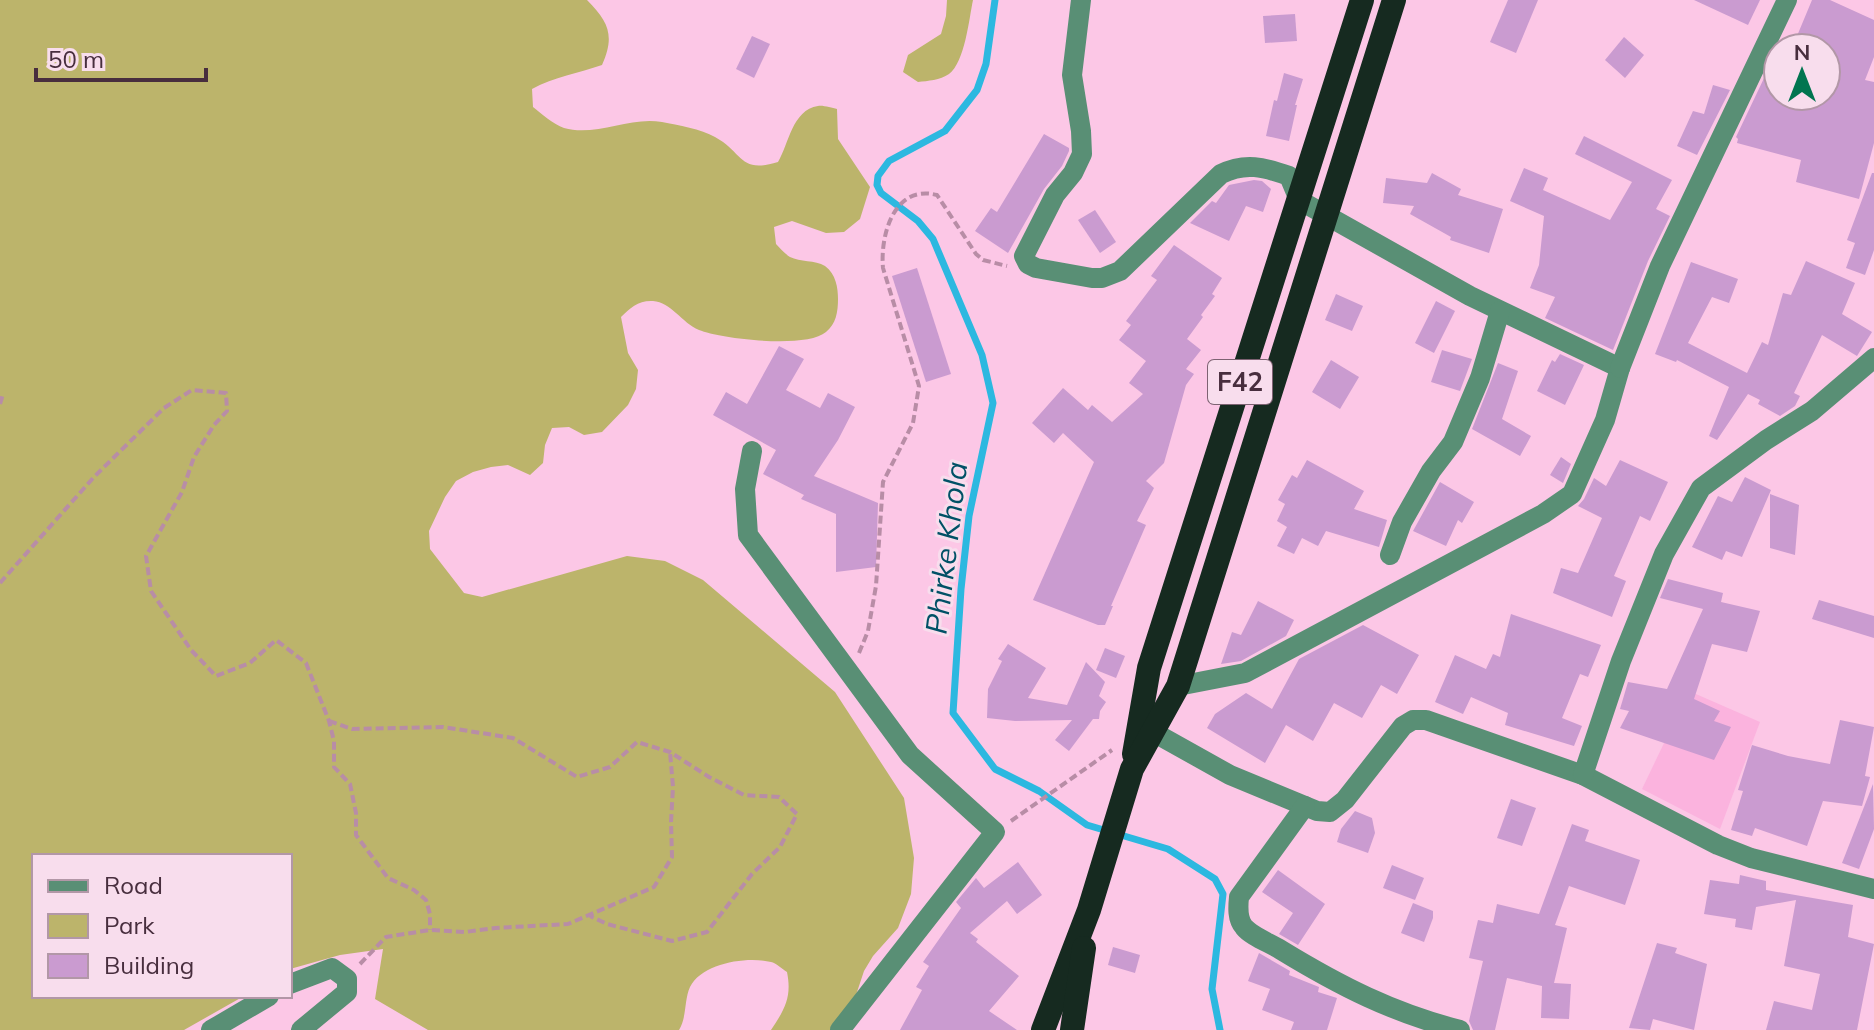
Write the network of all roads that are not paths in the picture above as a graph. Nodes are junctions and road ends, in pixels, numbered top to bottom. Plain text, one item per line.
1 (1081, 0) edge
2 (1362, 0) edge
3 (1394, 0) edge
4 (1787, 0) edge
5 (1299, 200) junction
6 (1327, 215) junction
7 (1500, 311) junction
8 (1874, 358) edge
9 (1620, 368) junction
10 (752, 451) dead end
11 (1390, 555) dead end
12 (1178, 686) junction
13 (1153, 732) junction
14 (1132, 769) junction
15 (1583, 775) junction
16 (1305, 806) junction
17 (1874, 889) edge
18 (1089, 910) junction
19 (292, 983) edge
20 (266, 998) edge
21 (211, 1030) edge
22 (301, 1030) edge
23 (840, 1030) edge
24 (1043, 1030) edge
25 (1072, 1030) edge
26 (1460, 1030) edge

1 - 5 street
2 - 5 highway, F42
3 - 6 highway, F42
4 - 9 street
5 - 6 street
5 - 14 highway, F42
6 - 7 street
6 - 12 highway, F42
7 - 9 street
7 - 11 street
8 - 15 street
9 - 12 street
10 - 23 street
12 - 13 highway, F42
13 - 14 highway, F42
13 - 16 street
14 - 18 highway, F42
15 - 16 street
15 - 17 street
16 - 26 street
18 - 24 highway, F42
18 - 25 highway, F42
19 - 22 street
20 - 21 street

